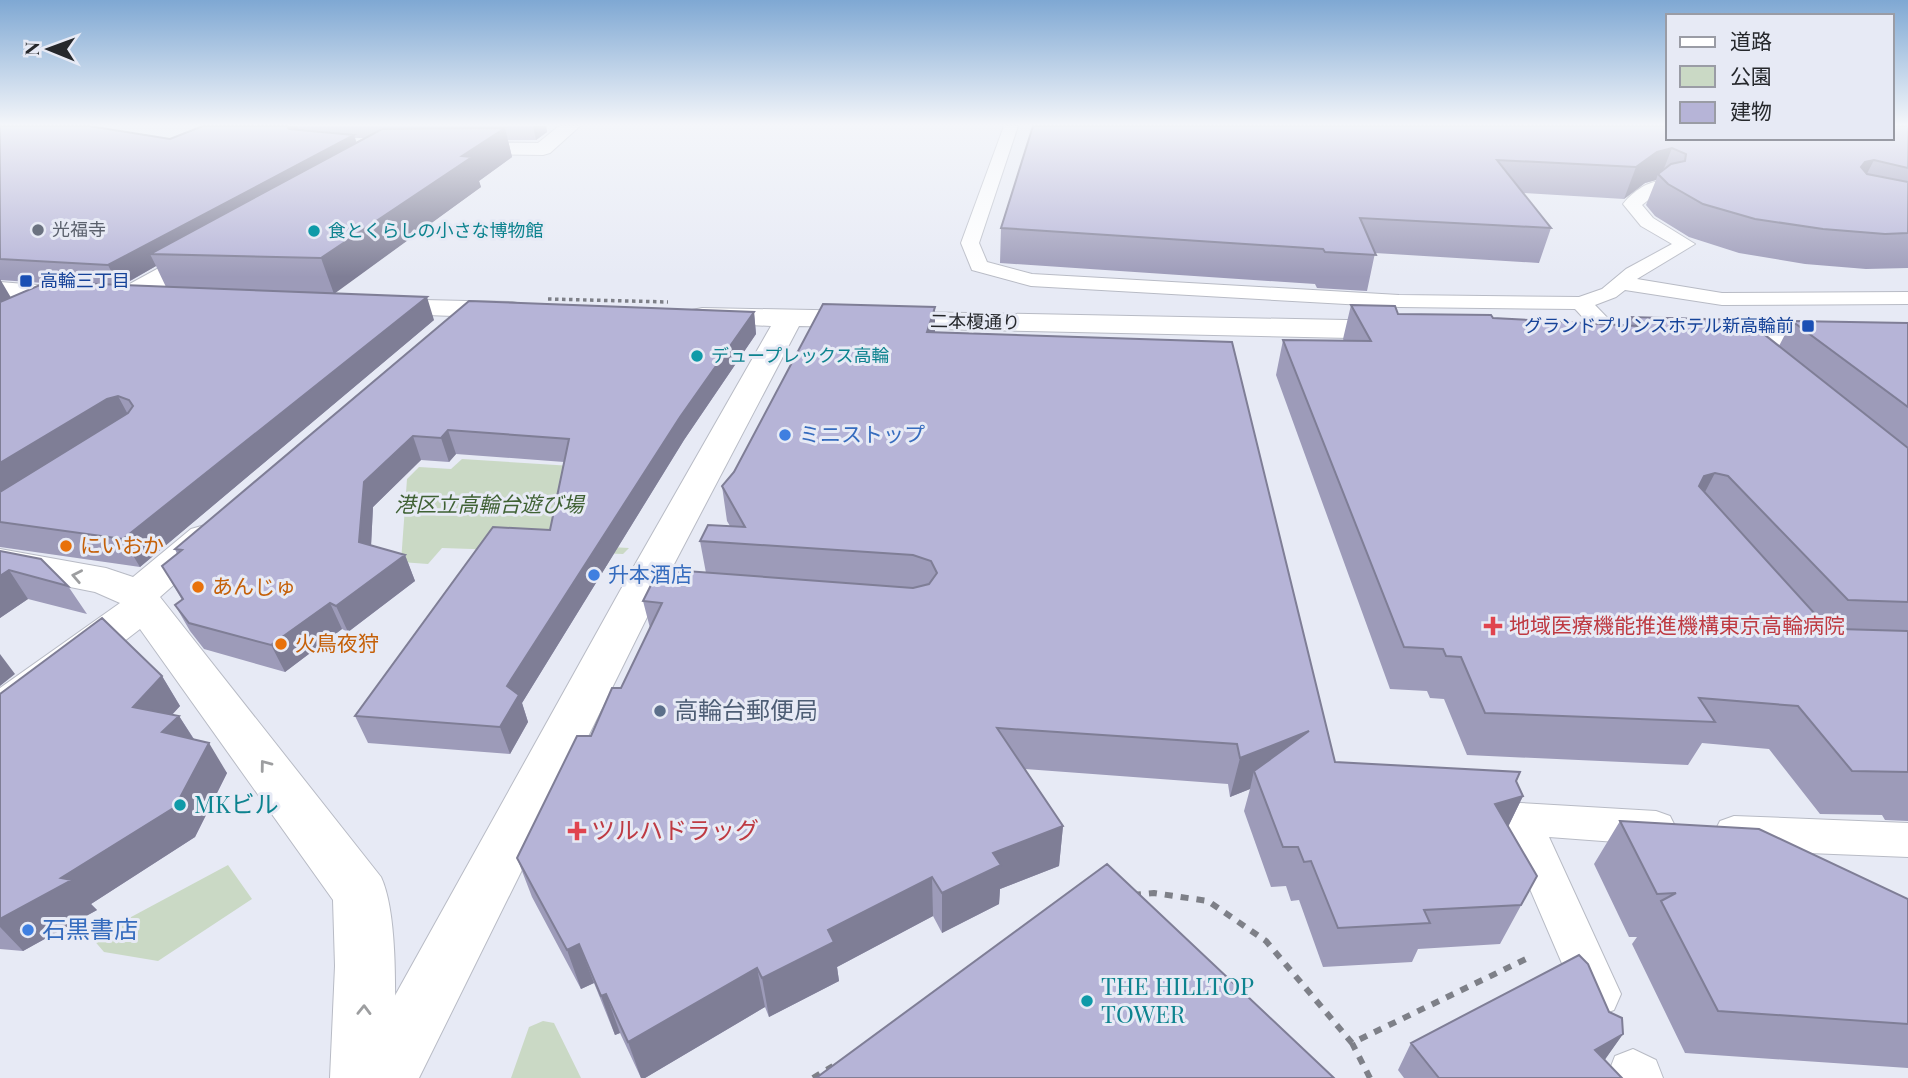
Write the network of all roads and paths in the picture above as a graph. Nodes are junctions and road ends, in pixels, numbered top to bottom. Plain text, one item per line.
1 (993, 176) edge
2 (1664, 187) edge
3 (227, 240) edge
4 (1621, 283) junction
5 (1908, 298) edge
6 (125, 299) junction
7 (171, 300) edge
8 (5, 303) edge
9 (1581, 303) junction
10 (351, 306) edge
11 (469, 309) junction
12 (533, 311) edge
13 (682, 315) edge
14 (789, 318) junction
15 (1427, 331) edge
16 (1573, 333) edge
17 (1625, 334) joint
18 (1689, 335) edge
19 (1728, 335) junction
20 (438, 336) edge
21 (1908, 337) edge
22 (1765, 366) edge
23 (231, 514) edge
24 (0, 561) edge
25 (141, 600) junction
26 (0, 712) edge
27 (1908, 840) edge
28 (1129, 895) edge
29 (1572, 937) junction
30 (1611, 1022) edge
31 (1352, 1043) junction
32 (836, 1063) edge
33 (362, 1078) edge
34 (385, 1078) edge
35 (813, 1078) edge
36 (1370, 1078) edge

1 - 9 lane
2 - 4 lane
3 - 6 street
4 - 5 lane
4 - 9 lane
6 - 7 street
6 - 8 street
9 - 17 lane
10 - 11 street
11 - 12 street
11 - 20 street
13 - 14 street, 二本榎通り
14 - 15 street, 二本榎通り
14 - 34 street
16 - 17 street
18 - 19 street
19 - 21 street
19 - 22 street
23 - 25 street
25 -> 24 street
25 - 26 street
33 -> 25 street
27 - 29 lane
28 - 31 path
29 - 30 lane
29 - 31 path
31 - 36 path
32 - 35 path

